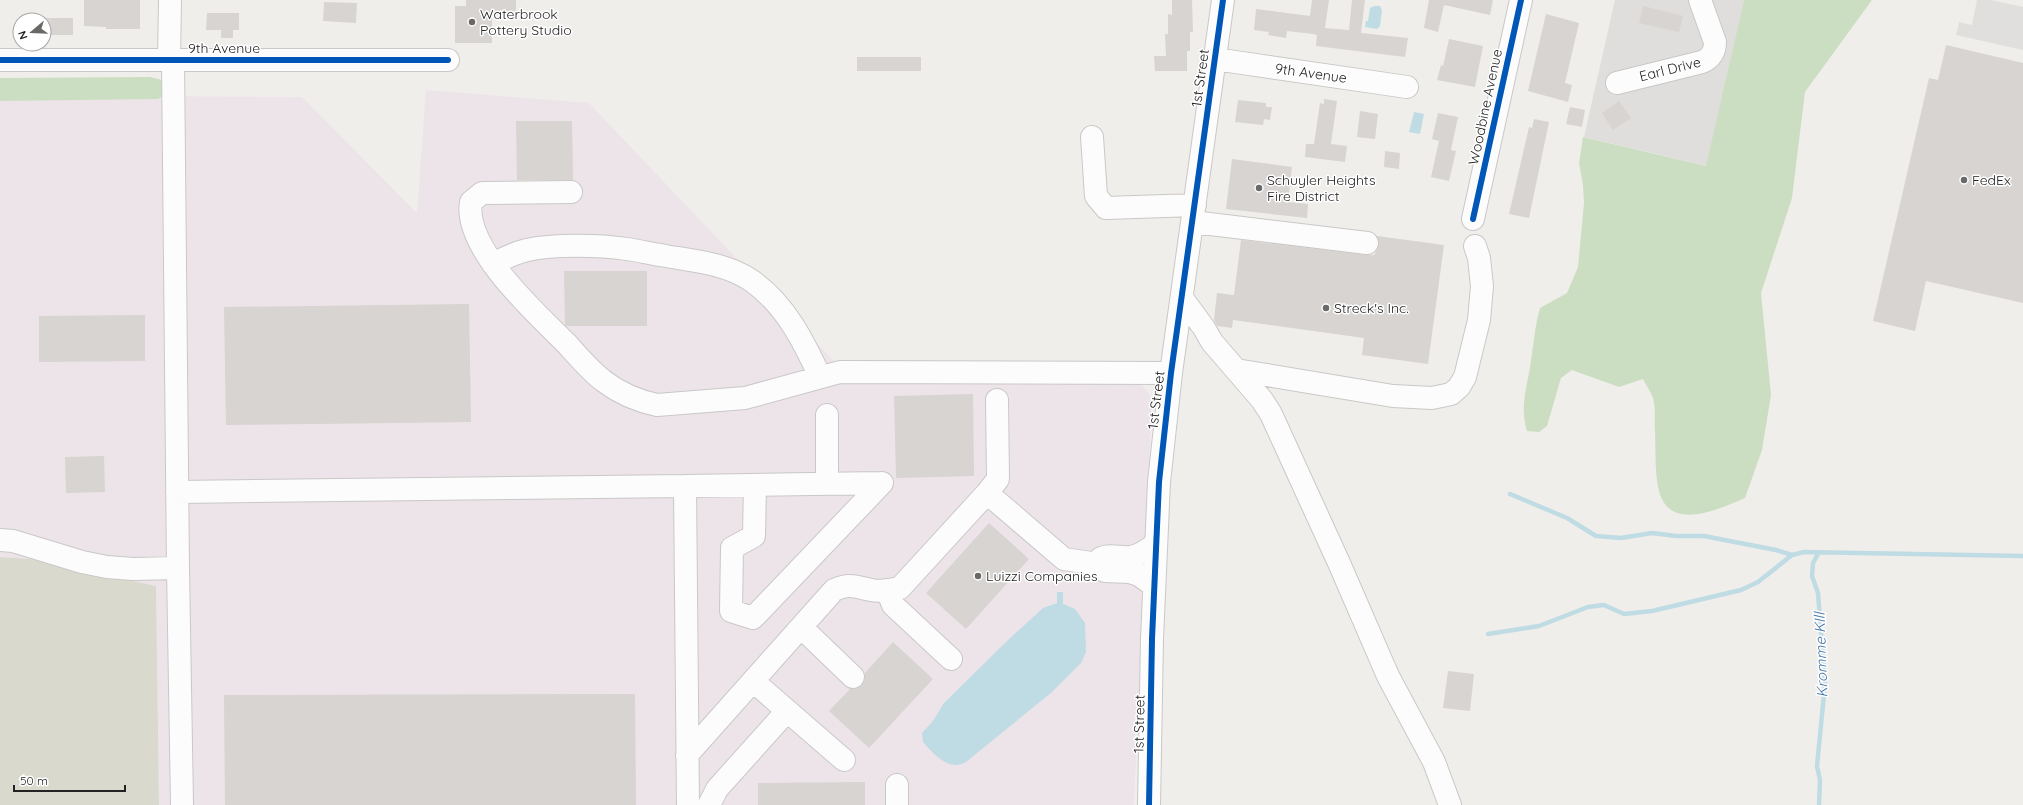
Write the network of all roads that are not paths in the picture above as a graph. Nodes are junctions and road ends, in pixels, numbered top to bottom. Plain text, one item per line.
1 (170, 0) edge
2 (1223, 0) edge
3 (1521, 0) edge
4 (1700, 0) edge
5 (1215, 59) junction
6 (0, 60) edge
7 (171, 60) junction
8 (448, 60) dead end
9 (1617, 83) dead end
10 (1407, 87) dead end
11 (1092, 137) dead end
12 (571, 192) dead end
13 (1194, 214) junction
14 (1473, 219) dead end
15 (1367, 243) dead end
16 (1475, 246) dead end
17 (493, 264) junction
18 (1182, 298) junction
19 (1236, 370) junction
20 (1171, 373) junction
21 (820, 377) junction
22 (997, 400) dead end
23 (827, 415) dead end
24 (827, 484) junction
25 (755, 485) junction
26 (685, 486) junction
27 (177, 492) junction
28 (987, 493) junction
29 (0, 540) edge
30 (1156, 544) junction
31 (1091, 563) junction
32 (178, 568) junction
33 (1154, 586) junction
34 (887, 590) junction
35 (801, 627) junction
36 (951, 659) dead end
37 (853, 677) dead end
38 (753, 681) junction
39 (787, 711) junction
40 (688, 755) junction
41 (844, 760) dead end
42 (182, 805) edge
43 (688, 805) edge
44 (709, 805) edge
45 (1149, 805) edge
46 (1450, 805) edge

1 - 7 street
2 - 5 street, 1st Street
3 - 14 street, Woodbine Avenue
4 - 9 street, Earl Drive
5 - 10 street, 9th Avenue
5 - 13 street, 1st Street
6 - 7 street, 9th Avenue
7 - 8 street, 9th Avenue
7 - 27 street
11 - 13 street
12 - 17 street
13 - 15 street
13 - 18 street, 1st Street
16 - 19 street
17 - 21 street
17 - 21 street
18 - 19 street
18 - 20 street, 1st Street
19 - 46 street
20 - 21 street
20 - 30 street, 1st Street
22 - 28 street
23 - 24 street
24 - 25 street
24 - 25 street
25 - 26 street
26 - 27 street
26 - 40 street
27 - 32 street
28 - 31 street
28 - 34 street
29 - 32 street
30 - 31 street
30 - 33 street, 1st Street
31 - 33 street
32 - 42 street
33 - 45 street, 1st Street
34 - 35 street
34 - 36 street
35 - 37 street
35 - 38 street
38 - 39 street
38 - 40 street
39 - 41 street
39 - 44 street
40 - 43 street

